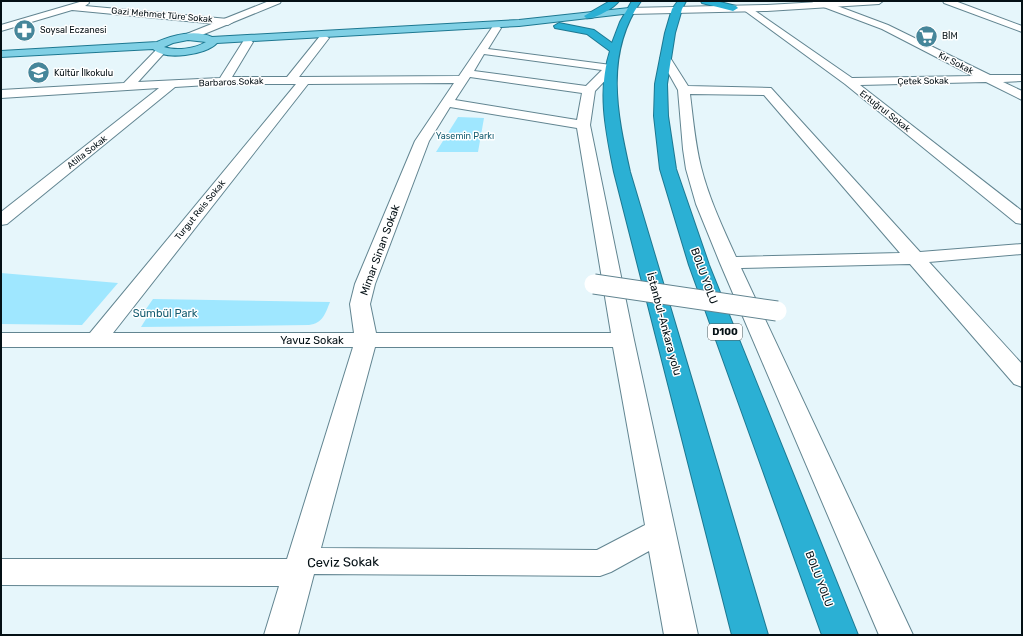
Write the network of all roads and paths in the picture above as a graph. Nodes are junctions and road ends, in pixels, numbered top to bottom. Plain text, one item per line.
1 (90, 1) edge
2 (615, 1) edge
3 (637, 1) edge
4 (705, 1) edge
5 (879, 1) edge
6 (947, 1) edge
7 (282, 2) edge
8 (820, 2) edge
9 (72, 7) junction
10 (733, 8) junction
11 (748, 10) junction
12 (675, 13) edge
13 (589, 16) junction
14 (624, 21) junction
15 (228, 22) junction
16 (596, 25) dead end
17 (559, 26) junction
18 (1, 28) edge
19 (496, 28) junction
20 (1022, 29) edge
21 (188, 37) junction
22 (324, 38) junction
23 (209, 41) junction
24 (248, 42) junction
25 (160, 48) junction
26 (482, 50) junction
27 (1, 54) edge
28 (1, 58) edge
29 (665, 58) junction
30 (613, 59) junction
31 (464, 76) junction
32 (1022, 78) edge
33 (988, 79) junction
34 (298, 80) junction
35 (224, 81) junction
36 (849, 82) junction
37 (172, 84) junction
38 (126, 87) junction
39 (590, 90) junction
40 (684, 90) junction
41 (1, 94) edge
42 (1022, 96) edge
43 (447, 103) junction
44 (583, 125) junction
45 (1022, 218) edge
46 (1, 220) edge
47 (1022, 249) edge
48 (914, 258) junction
49 (729, 263) junction
50 (594, 284) dead end
51 (777, 311) dead end
52 (1, 340) edge
53 (96, 340) junction
54 (366, 340) junction
55 (623, 340) junction
56 (1022, 379) edge
57 (661, 531) junction
58 (300, 567) junction
59 (1, 572) edge
60 (281, 635) edge
61 (681, 635) edge
62 (750, 635) edge
63 (840, 635) edge
64 (896, 635) edge

1 - 9 street
2 - 13 highway
3 - 14 highway
4 - 10 highway
5 - 8 main road
6 - 20 street
7 - 15 main road
7 - 23 main road
8 - 11 main road
8 - 33 street, Kır Sokak
9 - 15 street, Gazi Mehmet Türe Sokak
9 - 18 street
10 - 11 main road
10 - 12 main road
11 - 12 main road
11 - 36 street, Ertuğrul Sokak
12 - 14 main road
12 - 29 highway, BOLU YOLU / D100
13 - 14 main road
13 - 23 main road
14 - 30 highway, İstanbul-Ankara yolu
15 - 21 main road
16 - 17 main road
17 - 19 main road
17 - 30 highway
19 - 22 main road
19 - 26 street, Mimar Sinan Sokak
21 - 23 main road
21 - 25 main road
22 - 24 main road
22 - 34 street, Turgut Reis Sokak
23 - 24 main road
23 - 25 main road
24 - 35 street
25 - 27 main road
25 - 28 main road
25 - 38 street
26 - 30 street
26 - 31 street, Mimar Sinan Sokak
29 - 40 street
29 - 63 highway, BOLU YOLU / D100
30 - 39 street
30 - 62 highway, İstanbul-Ankara yolu
31 - 34 street, Barbaros Sokak
31 - 39 street, Barbaros Sokak
31 - 43 street, Mimar Sinan Sokak
32 - 33 street, Çetek Sokak
33 - 36 street, Çetek Sokak
33 - 42 street, Kır Sokak
34 - 35 street, Barbaros Sokak
34 - 53 street, Turgut Reis Sokak
35 - 37 street, Barbaros Sokak
36 - 45 street, Ertuğrul Sokak
37 - 38 street, Barbaros Sokak
37 - 46 street, Atilla Sokak
38 - 41 street, Barbaros Sokak
39 - 44 street
40 - 48 street
40 - 49 street
43 - 44 street
43 - 54 street, Mimar Sinan Sokak
44 - 55 street
47 - 48 street
48 - 49 street
48 - 56 street
49 - 64 street
50 - 51 street, bridge
52 - 53 street, Yavuz Sokak
53 - 54 street, Yavuz Sokak
54 - 55 street, Yavuz Sokak
54 - 58 street, Mimar Sinan Sokak
55 - 57 street
57 - 58 street, Ceviz Sokak
57 - 61 street
58 - 59 street, Ceviz Sokak
58 - 60 street, Mimar Sinan Sokak

